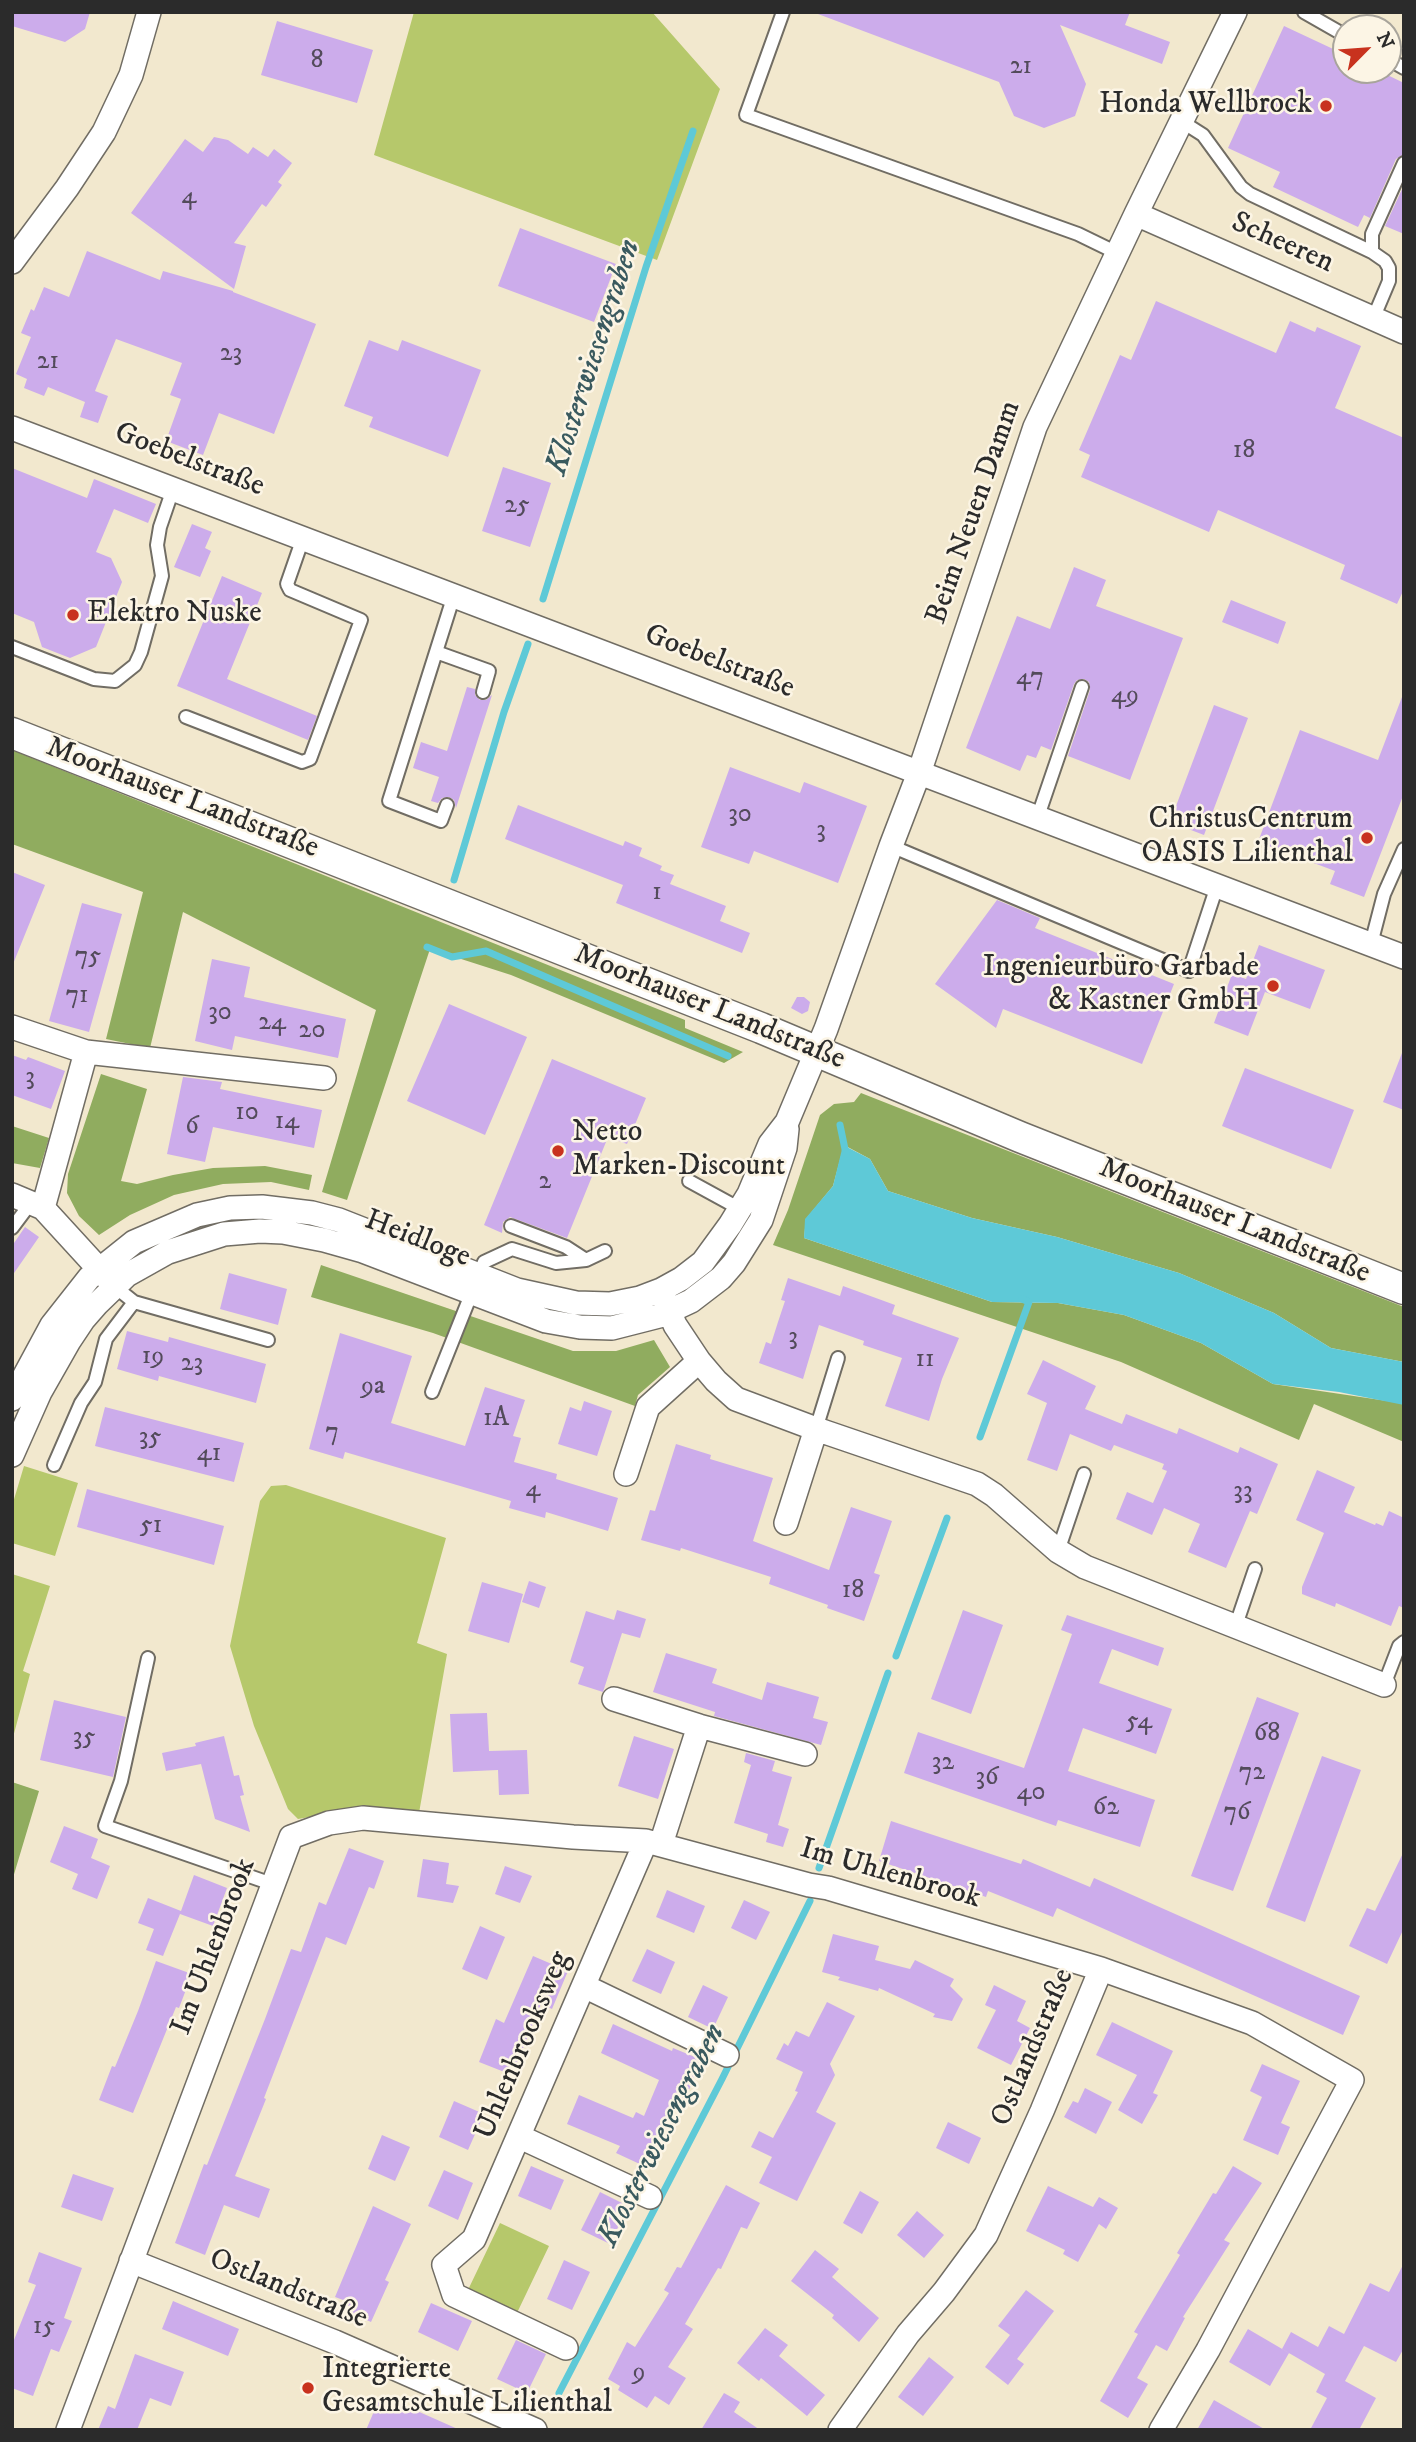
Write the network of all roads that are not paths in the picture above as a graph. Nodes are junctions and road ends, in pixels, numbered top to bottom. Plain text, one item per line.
1 (149, 12) edge
2 (783, 12) edge
3 (1235, 12) edge
4 (1304, 12) edge
5 (1332, 28) edge
6 (1181, 121) junction
7 (1404, 163) edge
8 (1136, 214) junction
9 (20, 238) edge
10 (1372, 252) junction
11 (1117, 253) junction
12 (12, 262) edge
13 (1373, 319) junction
14 (1404, 332) edge
15 (12, 428) edge
16 (173, 489) junction
17 (303, 538) junction
18 (454, 595) junction
19 (12, 647) edge
20 (436, 652) junction
21 (1082, 687) dead end
22 (483, 692) dead end
23 (186, 717) dead end
24 (12, 733) edge
25 (919, 773) junction
26 (447, 805) dead end
27 (1037, 819) junction
28 (891, 846) junction
29 (1404, 849) edge
30 (1217, 886) junction
31 (1371, 944) junction
32 (1404, 957) edge
33 (12, 1027) edge
34 (817, 1051) junction
35 (86, 1052) junction
36 (324, 1078) dead end
37 (787, 1122) junction
38 (689, 1181) dead end
39 (28, 1202) edge
40 (740, 1209) junction
41 (761, 1220) junction
42 (511, 1226) dead end
43 (12, 1228) edge
44 (605, 1251) dead end
45 (586, 1260) junction
46 (107, 1277) junction
47 (476, 1285) junction
48 (1404, 1289) edge
49 (665, 1301) junction
50 (134, 1302) junction
51 (268, 1340) dead end
52 (838, 1357) dead end
53 (699, 1362) junction
54 (432, 1392) dead end
55 (12, 1399) edge
56 (816, 1429) junction
57 (12, 1455) edge
58 (54, 1465) dead end
59 (626, 1474) dead end
60 (1084, 1474) dead end
61 (786, 1523) dead end
62 (1058, 1551) junction
63 (1255, 1569) dead end
64 (1236, 1626) junction
65 (1404, 1642) edge
66 (148, 1658) dead end
67 (1384, 1685) joint
68 (614, 1699) dead end
69 (699, 1726) junction
70 (805, 1755) dead end
71 (654, 1842) junction
72 (272, 1884) junction
73 (1101, 1969) junction
74 (584, 1986) junction
75 (727, 2054) dead end
76 (520, 2137) junction
77 (650, 2197) dead end
78 (131, 2261) junction
79 (566, 2348) dead end
80 (528, 2428) edge
81 (68, 2430) edge
82 (840, 2430) edge
83 (1161, 2430) edge

1 - 9 street
2 - 11 lane
3 - 6 street, Beim Neuen Damm
4 - 5 lane
6 - 8 street, Beim Neuen Damm
6 - 10 lane
7 - 10 lane
8 - 11 street, Beim Neuen Damm
8 - 13 street, Scheeren
9 - 12 street
10 - 13 lane
11 - 25 street, Beim Neuen Damm
13 - 14 street, Scheeren
15 - 16 street, Goebelstraße
16 - 17 street, Goebelstraße
16 - 19 lane
17 - 18 street, Goebelstraße
17 - 23 lane
18 - 20 lane
18 - 25 street, Goebelstraße
20 - 22 lane
20 - 26 lane
21 - 27 lane
24 - 34 street, Moorhauser Landstraße
25 - 27 street, Goebelstraße
25 - 28 street, Beim Neuen Damm
27 - 30 street, Goebelstraße
28 - 30 lane
28 - 34 street, Beim Neuen Damm
29 - 31 lane
30 - 31 street, Goebelstraße
31 - 32 street, Goebelstraße
33 - 35 street
34 - 37 street, Heidloge
34 - 48 street, Moorhauser Landstraße
35 - 36 street
35 - 39 street
37 - 40 street, Heidloge
37 - 41 street, Heidloge
38 - 40 lane
39 - 43 lane
39 - 46 street
40 - 41 lane
40 - 49 street, Heidloge
41 - 49 street, Heidloge
42 - 45 lane
44 - 45 lane
45 - 47 lane
46 - 47 street, Heidloge
46 - 50 lane
46 - 55 street, Heidloge
46 - 57 street, Heidloge
47 - 49 street, Heidloge
47 - 54 lane
49 - 53 street
50 - 51 lane
50 - 58 lane
52 - 56 lane
53 - 56 street
53 - 59 street
56 - 61 street
56 - 62 street
60 - 62 lane
62 - 64 street
63 - 64 lane
64 - 67 street
65 - 67 lane
66 - 72 lane
68 - 69 street
69 - 70 street
69 - 71 street
71 - 72 street, Im Uhlenbrook
71 - 73 street, Im Uhlenbrook
71 - 74 street, Uhlenbrooksweg
72 - 78 street, Im Uhlenbrook
73 - 82 street, Ostlandstraße
73 - 83 street, Ostlandstraße
74 - 75 street
74 - 76 street, Uhlenbrooksweg
76 - 77 street
76 - 79 street, Uhlenbrooksweg
78 - 80 street, Ostlandstraße
78 - 81 street, Im Uhlenbrook

